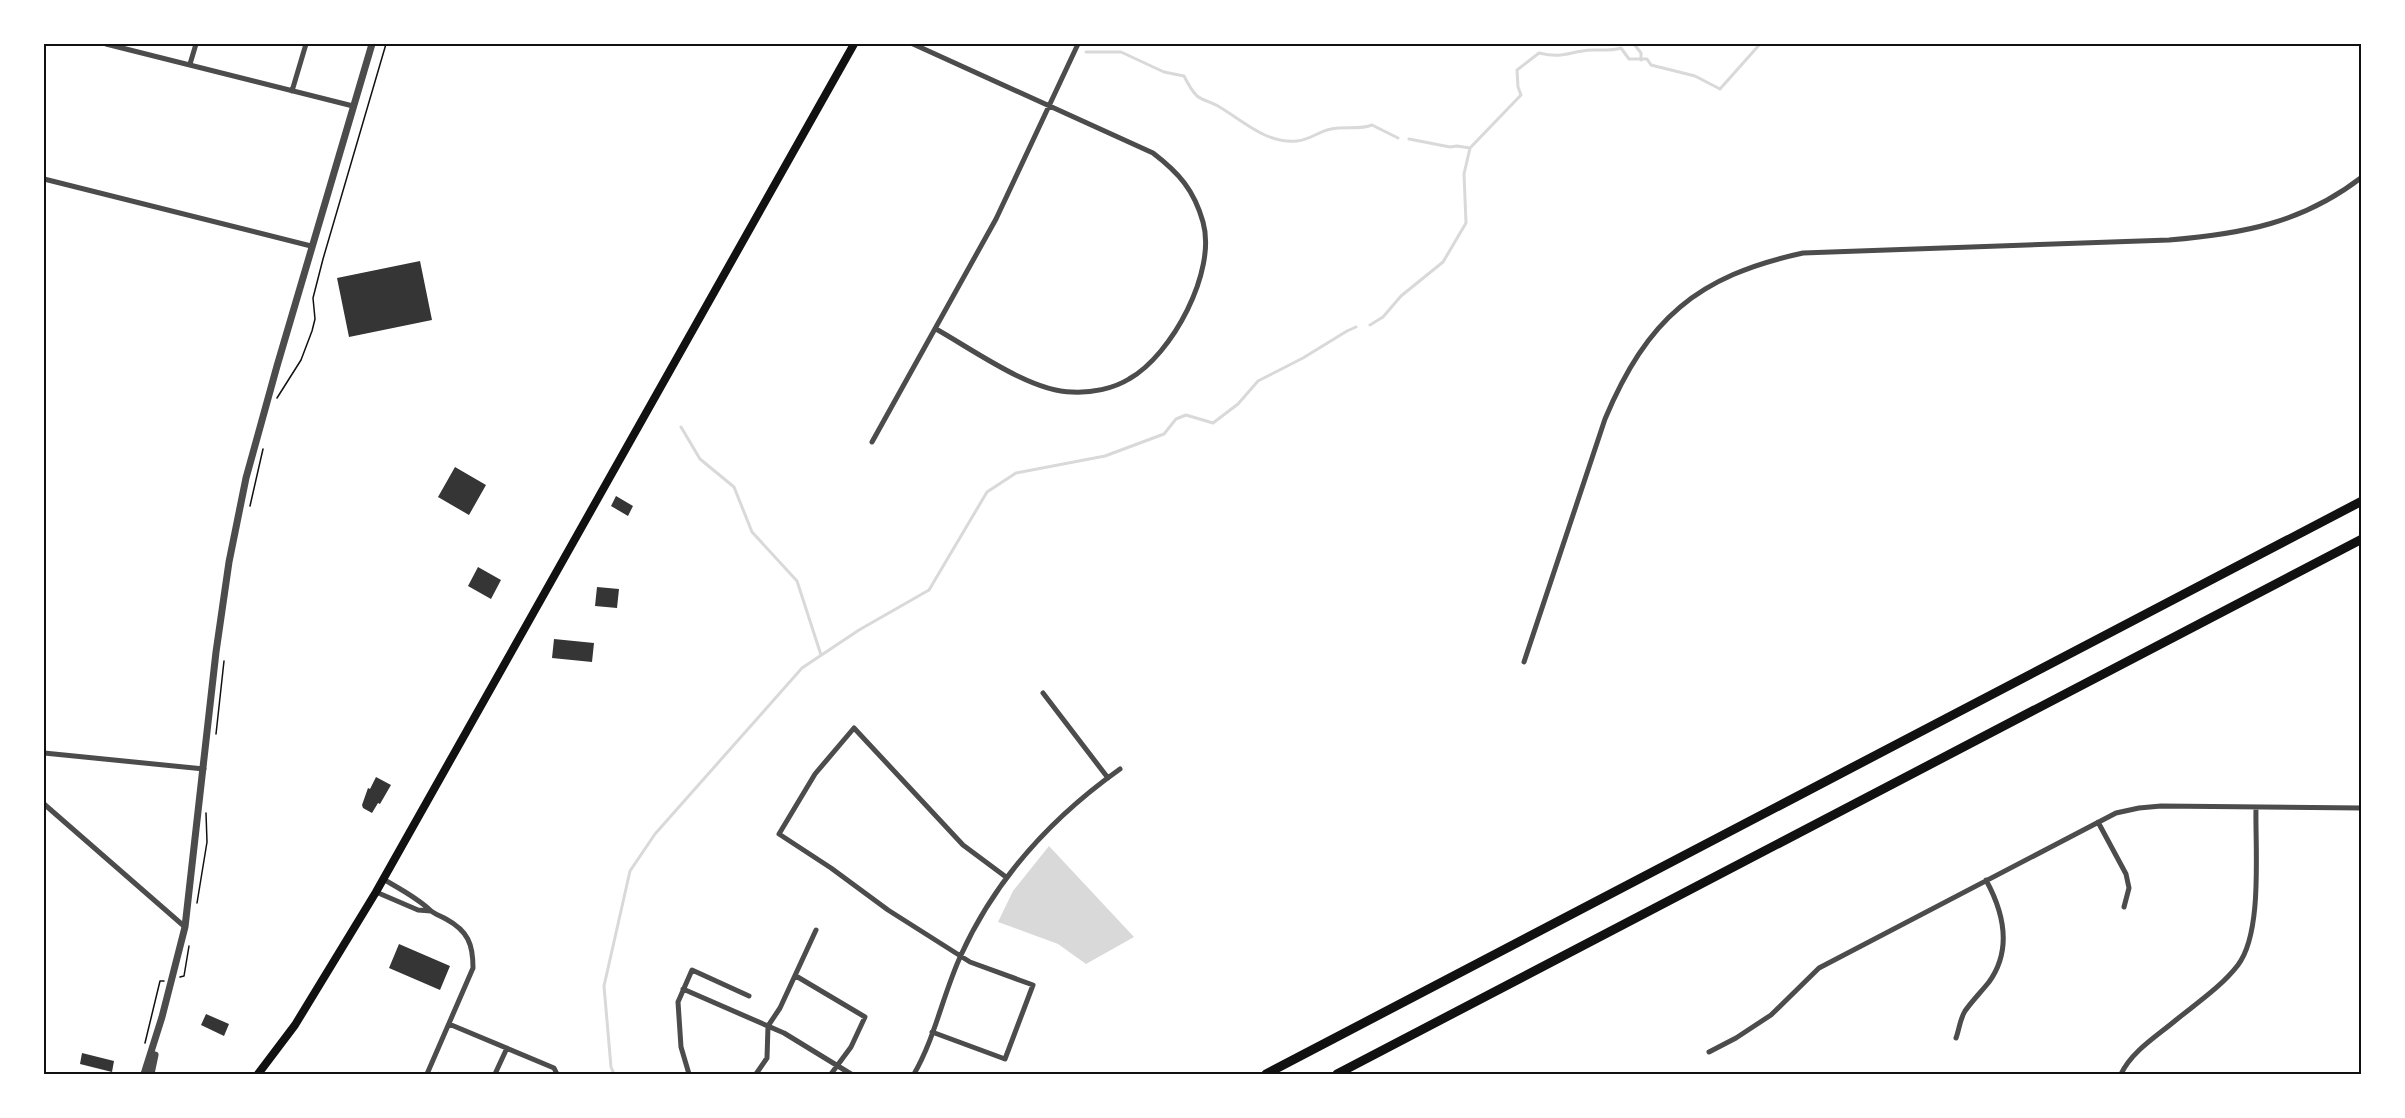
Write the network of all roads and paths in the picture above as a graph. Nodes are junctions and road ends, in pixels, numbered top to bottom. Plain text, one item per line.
1 (106, 44) edge
2 (196, 44) edge
3 (306, 44) edge
4 (372, 44) edge
5 (386, 44) edge
6 (854, 44) edge
7 (913, 44) edge
8 (1078, 44) edge
9 (123, 46) edge
10 (190, 64) junction
11 (292, 91) junction
12 (352, 106) junction
13 (1050, 106) junction
14 (2361, 177) edge
15 (44, 180) edge
16 (311, 246) junction
17 (936, 329) junction
18 (275, 405) dead end
19 (872, 442) dead end
20 (264, 448) dead end
21 (2361, 501) edge
22 (248, 513) dead end
23 (2361, 539) edge
24 (224, 659) dead end
25 (1524, 662) dead end
26 (1043, 693) dead end
27 (216, 735) dead end
28 (44, 753) edge
29 (204, 769) junction
30 (1120, 769) dead end
31 (1108, 778) junction
32 (44, 804) edge
33 (2256, 807) junction
34 (2361, 808) edge
35 (206, 813) dead end
36 (2098, 822) junction
37 (1006, 877) junction
38 (383, 879) junction
39 (1986, 880) junction
40 (376, 892) junction
41 (2124, 908) dead end
42 (195, 910) dead end
43 (431, 911) junction
44 (185, 927) junction
45 (816, 930) dead end
46 (190, 943) dead end
47 (961, 956) junction
48 (796, 976) junction
49 (172, 979) junction
50 (683, 989) junction
51 (749, 996) dead end
52 (162, 1017) junction
53 (450, 1024) junction
54 (768, 1026) junction
55 (932, 1032) junction
56 (1956, 1038) dead end
57 (144, 1044) dead end
58 (507, 1048) junction
59 (1709, 1052) dead end
60 (839, 1065) junction
61 (144, 1074) edge
62 (151, 1074) edge
63 (258, 1074) edge
64 (427, 1074) edge
65 (495, 1074) edge
66 (557, 1074) edge
67 (689, 1074) edge
68 (756, 1074) edge
69 (831, 1074) edge
70 (851, 1074) edge
71 (914, 1074) edge
72 (1266, 1074) edge
73 (1337, 1074) edge
74 (2121, 1074) edge

1 - 9 street
2 - 10 street
3 - 11 street
4 - 12 street
5 - 18 path
6 - 38 main road
7 - 13 street
8 - 13 street
9 - 10 street
10 - 11 street
11 - 12 street
12 - 16 street
13 - 17 street
13 - 17 street
14 - 25 street
15 - 16 street
16 - 29 street
17 - 19 street
20 - 22 path
21 - 72 highway
23 - 73 highway
24 - 27 path
26 - 31 street
28 - 29 street
29 - 44 street
30 - 31 street
31 - 37 street
32 - 44 street
33 - 34 street
33 - 36 street
33 - 74 street
35 - 42 path
36 - 39 street
36 - 41 street
37 - 47 street
37 - 47 street
38 - 40 main road
38 - 43 street
39 - 56 street
39 - 59 street
40 - 43 street
40 - 63 main road
43 - 53 street
44 - 49 street
45 - 48 street
46 - 49 path
47 - 55 street
47 - 55 street
48 - 54 street
48 - 60 street
49 - 52 street
49 - 57 path
50 - 51 street
50 - 54 street
50 - 67 street
52 - 61 street
52 - 62 street
53 - 58 street
53 - 64 street
54 - 60 street
54 - 68 street
55 - 71 street
58 - 65 street
58 - 66 street
60 - 69 street
60 - 70 street

